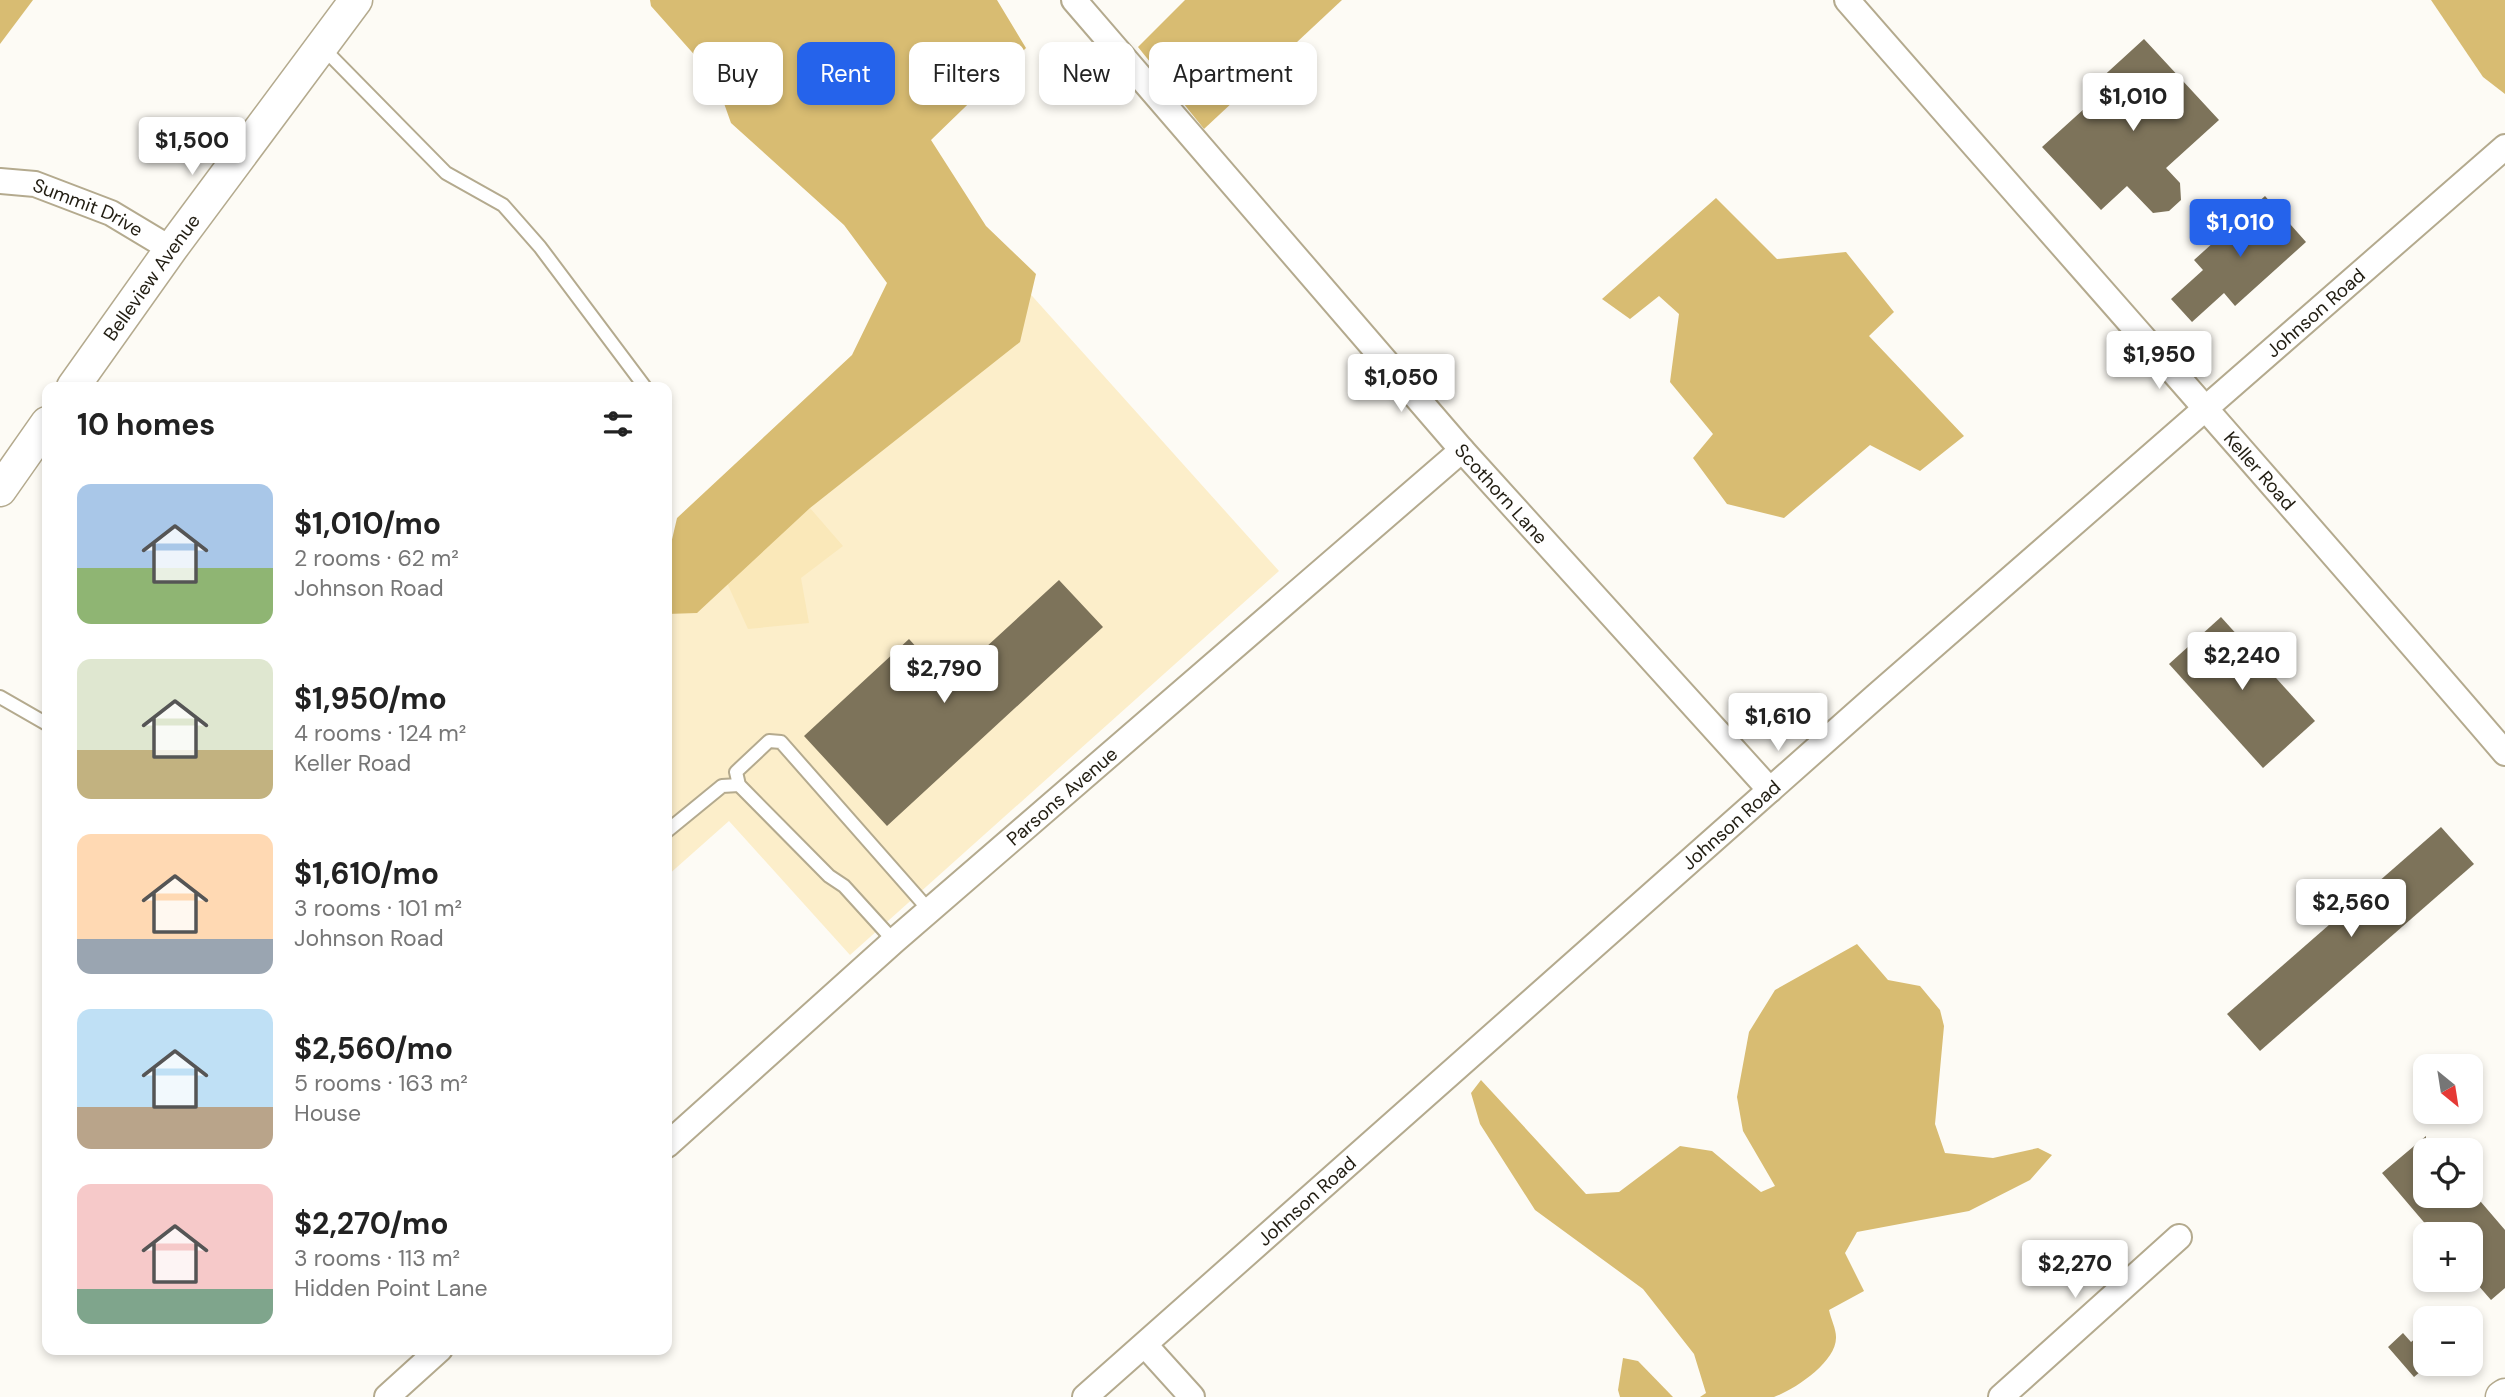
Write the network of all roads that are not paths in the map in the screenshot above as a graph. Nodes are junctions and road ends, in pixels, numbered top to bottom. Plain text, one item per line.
1 (356, 0) edge
2 (1074, 0) edge
3 (1847, 0) edge
4 (322, 46) junction
5 (2505, 147) edge
6 (0, 181) edge
7 (171, 249) junction
8 (77, 382) edge
9 (641, 382) edge
10 (2204, 407) junction
11 (42, 430) edge
12 (1462, 450) junction
13 (0, 490) edge
14 (0, 697) edge
15 (42, 721) edge
16 (2505, 752) edge
17 (738, 785) junction
18 (1770, 790) junction
19 (672, 827) edge
20 (929, 910) junction
21 (894, 941) junction
22 (672, 1141) edge
23 (2179, 1237) dead end
24 (1145, 1345) junction
25 (433, 1355) edge
26 (2005, 1396) edge
27 (387, 1397) edge
28 (1085, 1397) edge
29 (1192, 1397) edge

1 - 4 street, Belleview Avenue
2 - 12 street, Scothorn Lane
3 - 10 street, Keller Road
4 - 7 street, Belleview Avenue
4 - 9 lane
5 - 10 street, Johnson Road
6 - 7 street, Summit Drive
7 - 8 street, Belleview Avenue
10 - 16 street, Keller Road
10 - 18 street, Johnson Road
11 - 13 street
12 - 18 street, Scothorn Lane
12 - 20 street, Parsons Avenue
14 - 15 lane
17 - 19 lane
17 - 20 lane
17 - 21 lane
18 - 24 street, Johnson Road
20 - 21 street, Parsons Avenue
21 - 22 street, Parsons Avenue
23 - 26 street
24 - 28 street, Johnson Road
24 - 29 street
25 - 27 street

